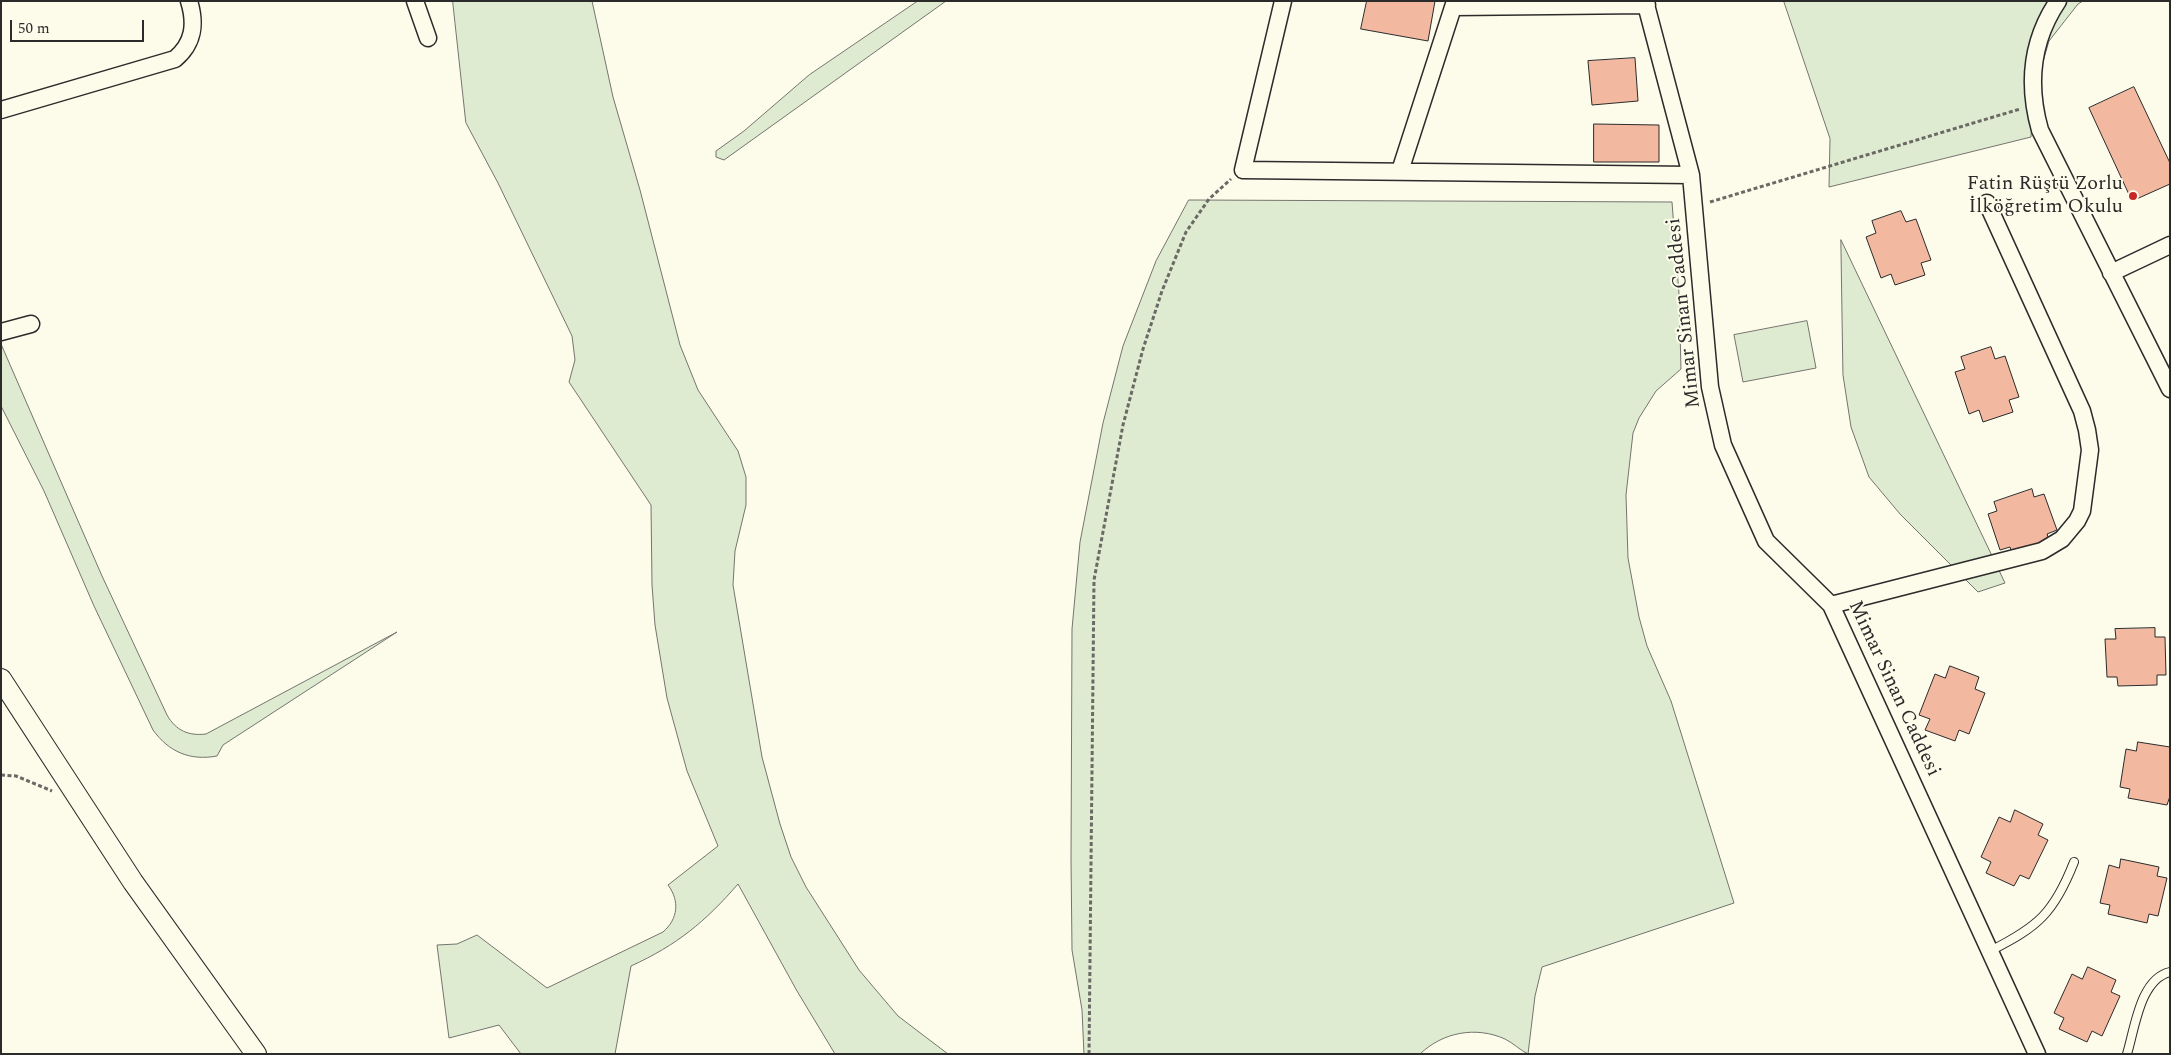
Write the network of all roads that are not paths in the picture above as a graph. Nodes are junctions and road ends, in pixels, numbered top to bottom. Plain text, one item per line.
1 (189, 1) edge
2 (415, 1) edge
3 (1283, 1) edge
4 (2058, 1) edge
5 (1646, 3) edge
6 (1454, 4) edge
7 (428, 38) dead end
8 (1, 110) edge
9 (1400, 171) junction
10 (1691, 175) junction
11 (1987, 203) dead end
12 (2170, 245) edge
13 (2111, 273) junction
14 (31, 324) dead end
15 (1, 332) edge
16 (2170, 388) edge
17 (1832, 605) junction
18 (1, 679) edge
19 (2074, 862) dead end
20 (1990, 951) junction
21 (2170, 972) edge
22 (256, 1054) edge
23 (2038, 1054) edge
24 (2127, 1054) edge

1 - 8 street
2 - 7 street
3 - 9 street
4 - 13 street
5 - 6 street
5 - 10 street, Mimar Sinan Caddesi
6 - 9 street
9 - 10 street
10 - 17 street, Mimar Sinan Caddesi
11 - 17 street
12 - 13 street
13 - 16 street
14 - 15 street
17 - 20 street, Mimar Sinan Caddesi
18 - 22 street
19 - 20 lane
20 - 23 street, Mimar Sinan Caddesi
21 - 24 lane

